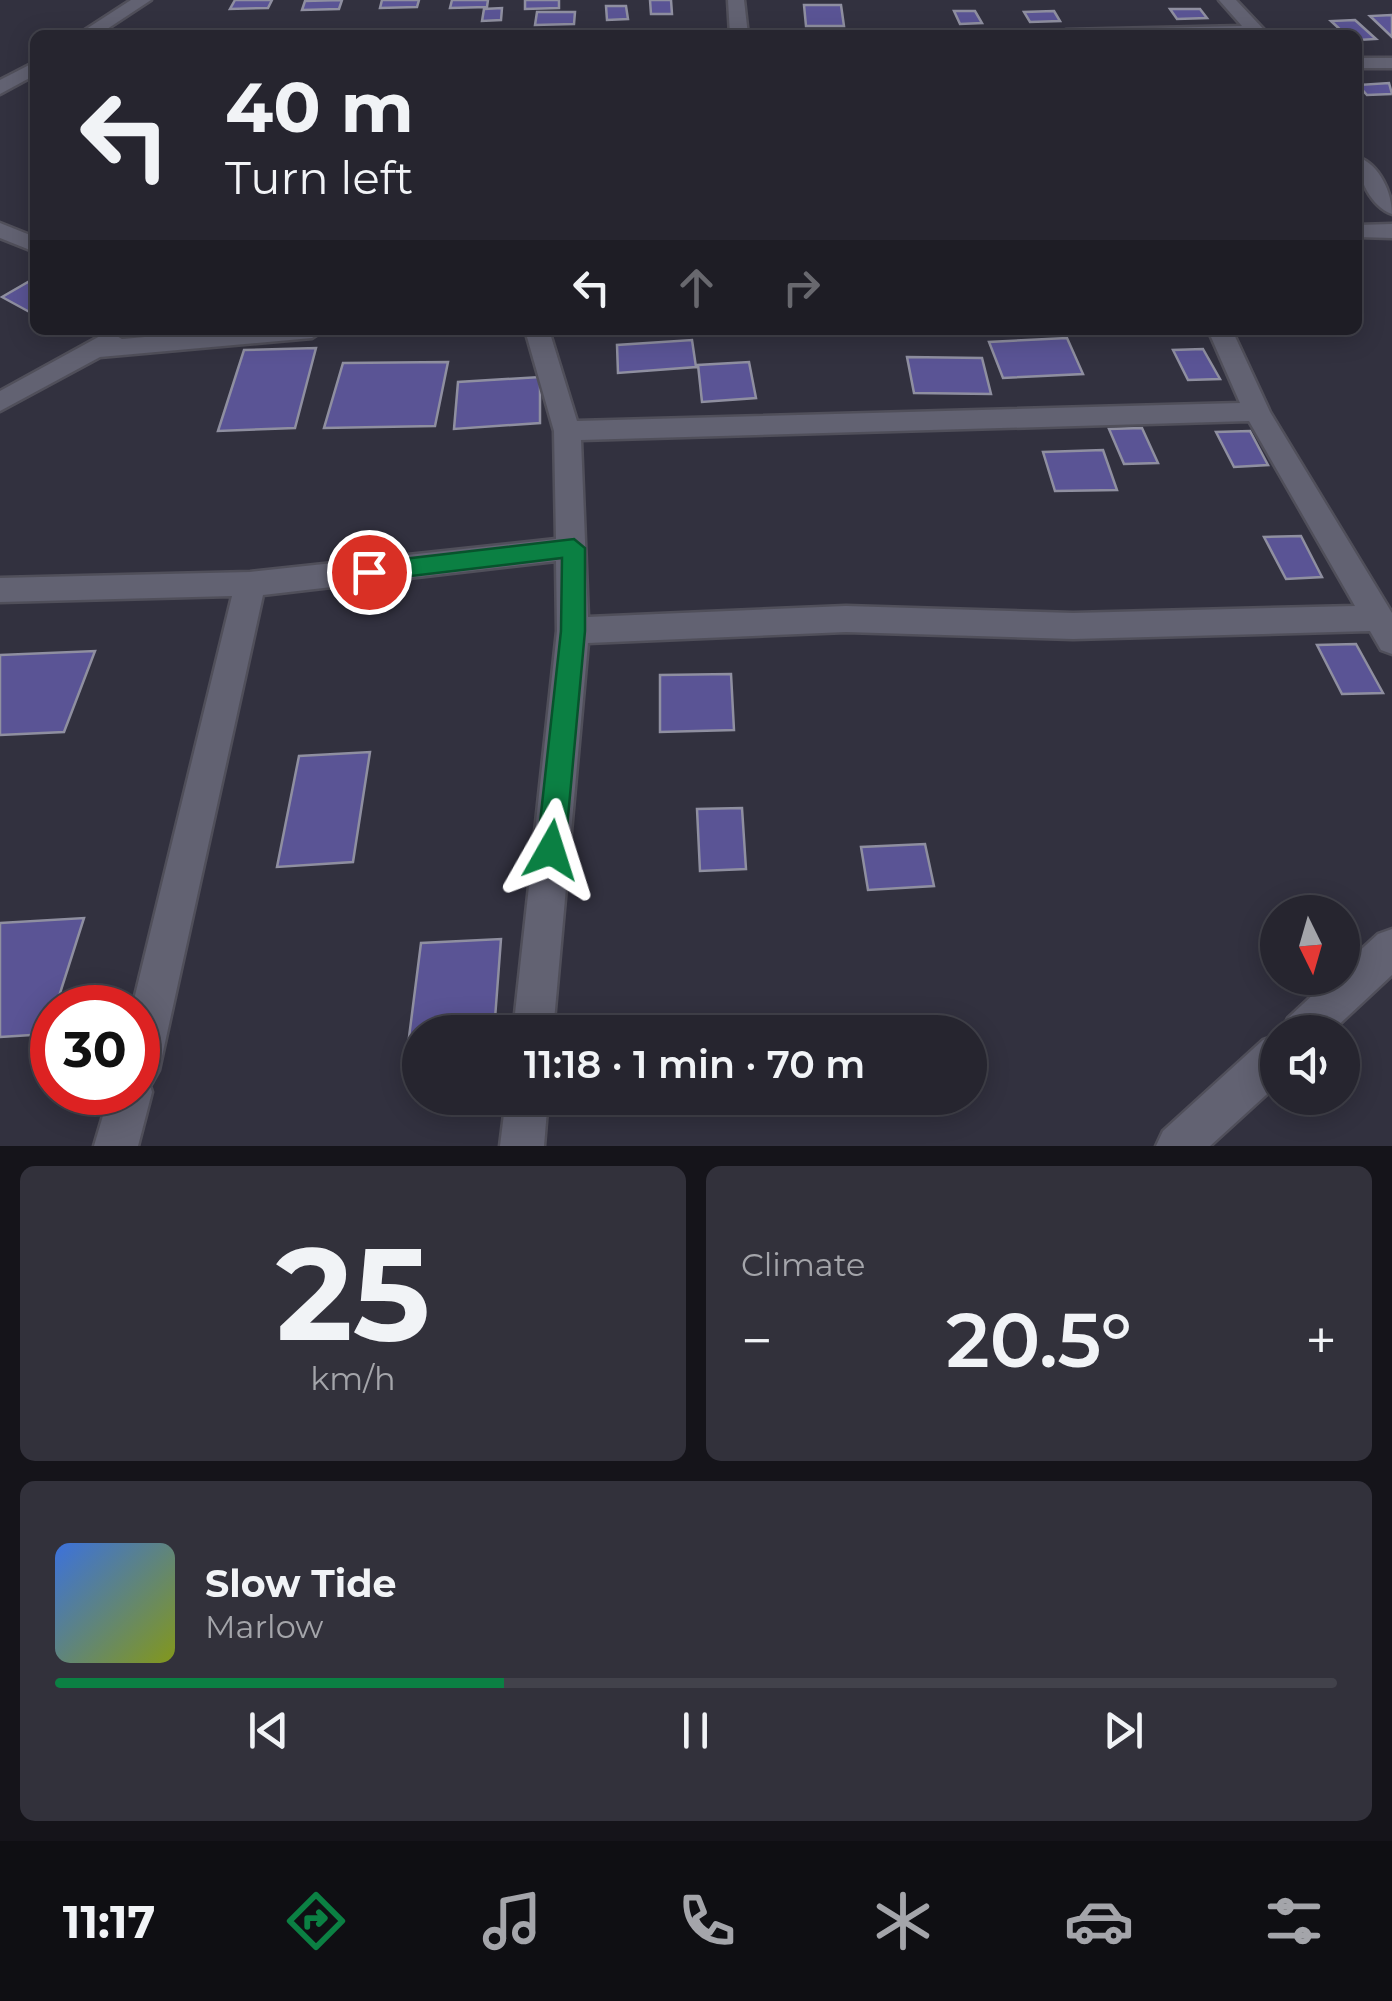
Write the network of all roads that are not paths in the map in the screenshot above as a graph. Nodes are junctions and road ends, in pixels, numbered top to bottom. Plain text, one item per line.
1 (142, 0) edge
2 (736, 0) edge
3 (1227, 0) edge
4 (94, 30) edge
5 (739, 30) edge
6 (1255, 30) edge
7 (1362, 63) edge
8 (1392, 63) edge
9 (30, 69) edge
10 (0, 88) edge
11 (1362, 169) edge
12 (1392, 208) edge
13 (0, 230) edge
14 (1362, 231) edge
15 (1392, 231) edge
16 (30, 244) edge
17 (122, 335) edge
18 (258, 335) edge
19 (538, 335) edge
20 (1222, 335) edge
21 (94, 350) junction
22 (0, 402) edge
23 (1258, 412) junction
24 (568, 432) junction
25 (574, 548) junction
26 (250, 584) junction
27 (0, 590) edge
28 (1384, 630) edge
29 (573, 631) junction
30 (1392, 948) edge
31 (158, 985) edge
32 (535, 1015) edge
33 (1320, 1015) edge
34 (1260, 1071) edge
35 (125, 1115) edge
36 (525, 1115) edge
37 (116, 1146) edge
38 (522, 1146) edge
39 (1178, 1146) edge

1 - 4 street
2 - 5 street
3 - 6 street
7 - 8 street
9 - 10 street
11 - 12 street
13 - 16 street
14 - 15 street
17 - 21 street
18 - 21 street
19 - 24 street
20 - 23 street
21 - 22 street
23 - 24 street
23 - 28 street
24 - 25 street
25 - 26 street
25 - 29 street
26 - 27 street
26 - 31 street
28 - 29 street
29 - 32 street
30 - 33 street
34 - 39 street
35 - 37 street
36 - 38 street

